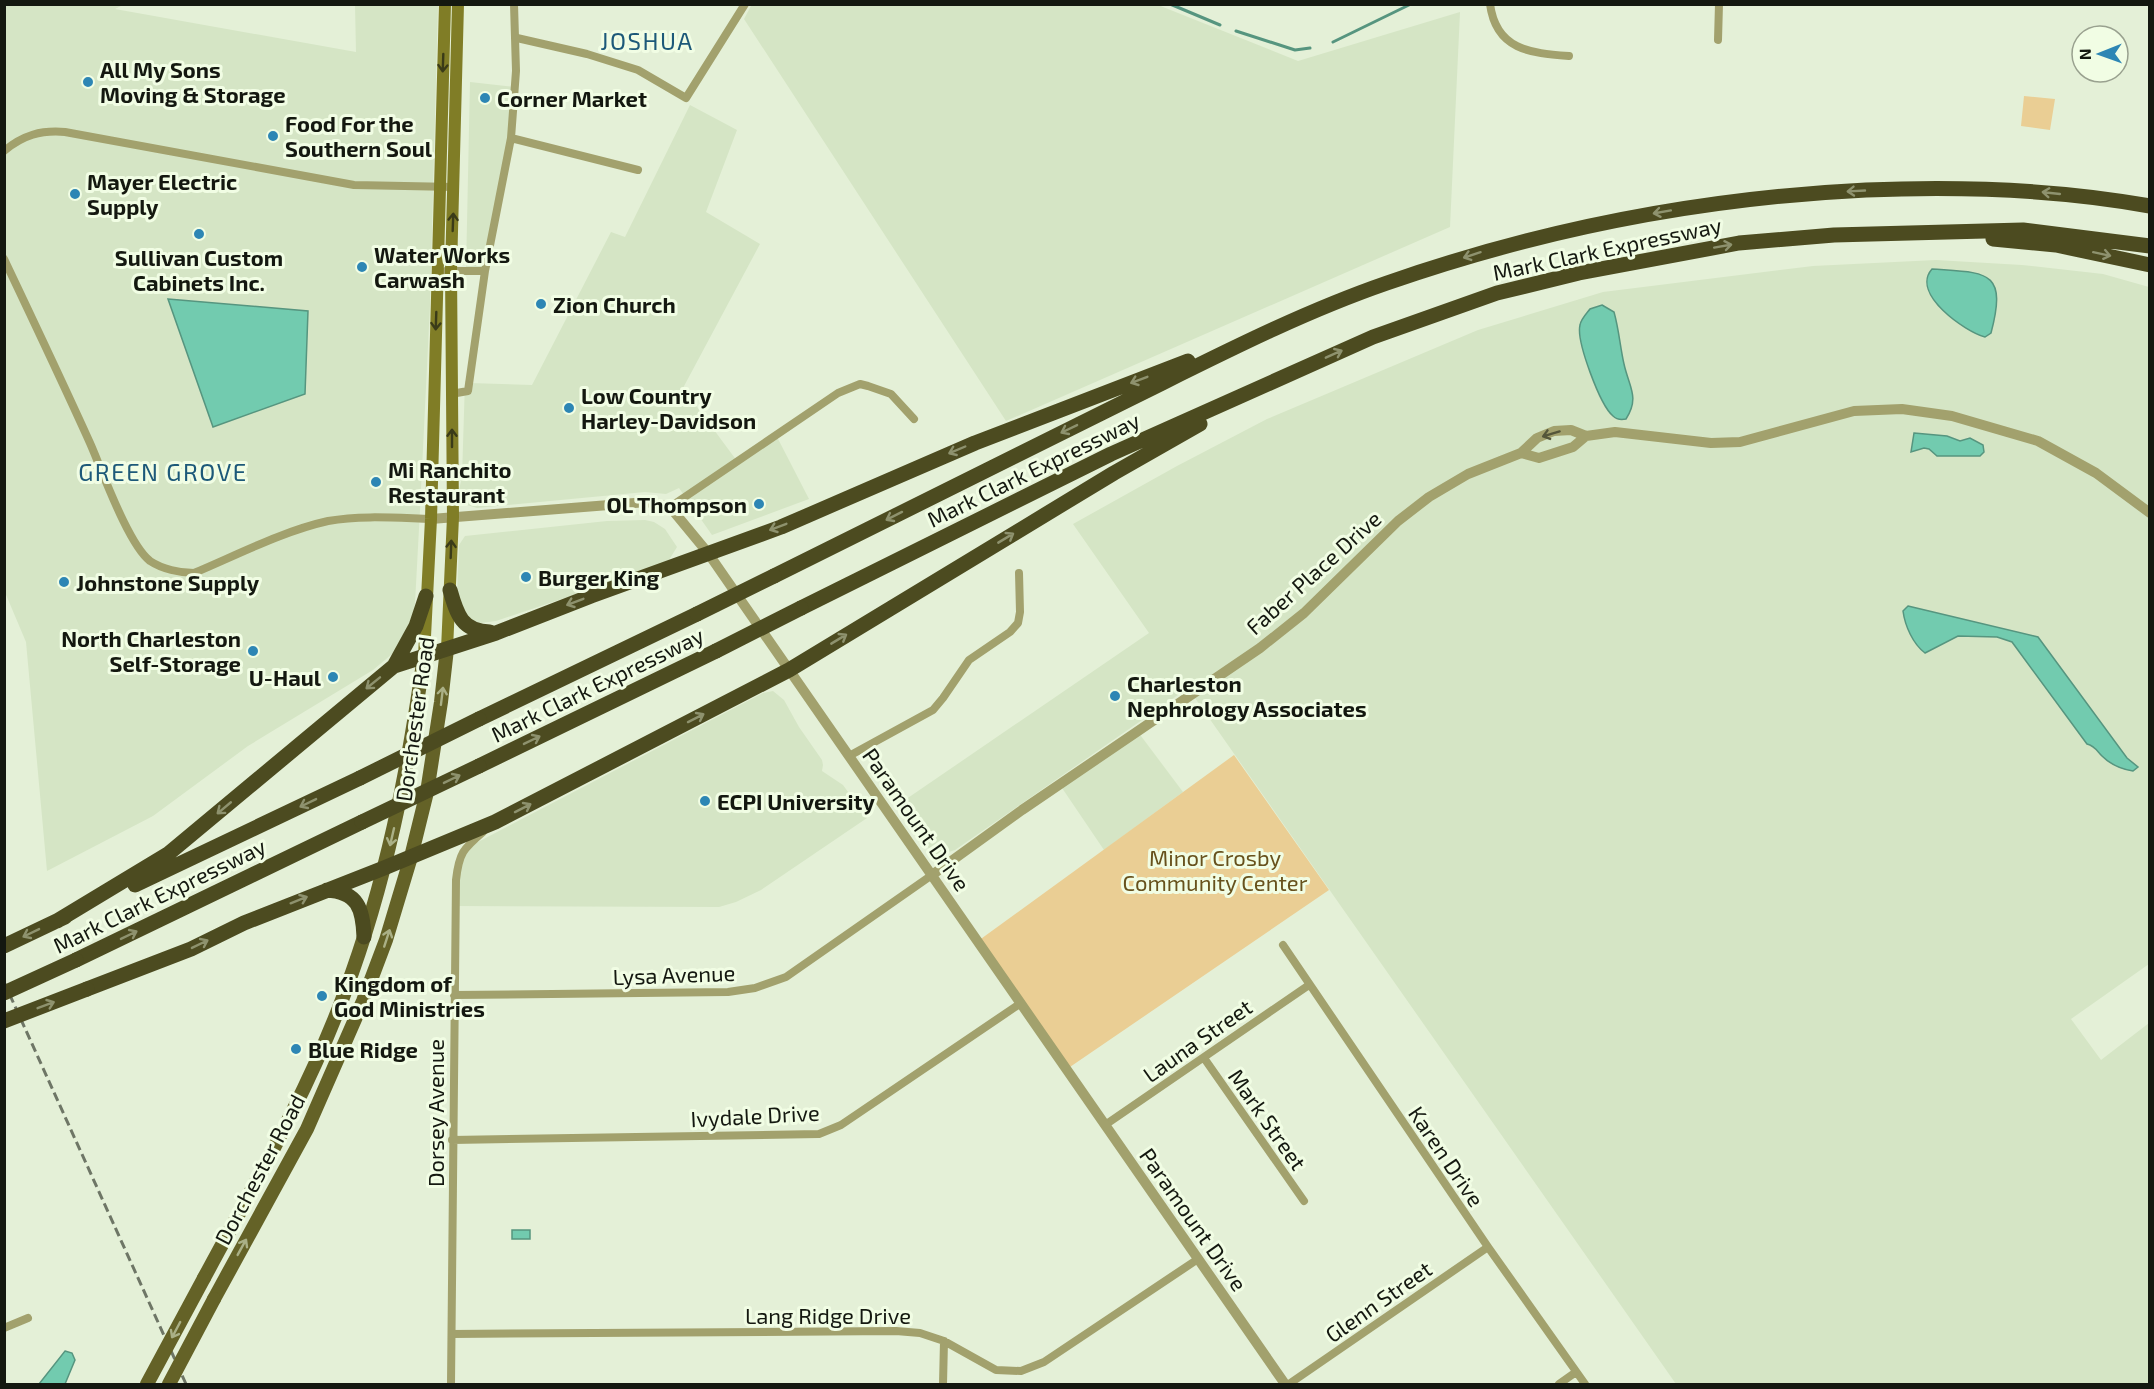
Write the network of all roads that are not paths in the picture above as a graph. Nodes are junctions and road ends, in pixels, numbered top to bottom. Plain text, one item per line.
1 (445, 4) edge
2 (458, 4) edge
3 (514, 4) edge
4 (745, 4) edge
5 (1490, 4) edge
6 (1719, 4) edge
7 (517, 38) junction
8 (1718, 40) dead end
9 (1569, 56) dead end
10 (512, 138) junction
11 (4, 151) edge
12 (638, 170) dead end
13 (440, 187) junction
14 (455, 187) junction
15 (2109, 199) junction
16 (2150, 201) edge
17 (2150, 206) edge
18 (1919, 232) junction
19 (2150, 246) edge
20 (4, 259) edge
21 (2150, 265) edge
22 (451, 270) junction
23 (437, 271) junction
24 (485, 271) junction
25 (1272, 329) junction
26 (1281, 378) junction
27 (451, 394) junction
28 (914, 419) dead end
29 (1586, 436) junction
30 (1521, 453) junction
31 (670, 507) junction
32 (2150, 513) edge
33 (453, 518) junction
34 (430, 519) junction
35 (708, 553) junction
36 (1019, 573) dead end
37 (450, 590) junction
38 (426, 596) junction
39 (496, 633) junction
40 (447, 649) junction
41 (424, 656) junction
42 (394, 666) junction
43 (789, 670) junction
44 (849, 756) junction
45 (495, 822) junction
46 (411, 857) junction
47 (384, 868) junction
48 (932, 875) junction
49 (324, 890) junction
50 (57, 921) junction
51 (364, 937) junction
52 (1283, 945) dead end
53 (4, 946) edge
54 (1309, 985) junction
55 (4, 993) edge
56 (454, 995) junction
57 (1021, 1003) junction
58 (4, 1021) edge
59 (1204, 1058) junction
60 (1105, 1125) junction
61 (452, 1140) junction
62 (1304, 1200) dead end
63 (1488, 1247) junction
64 (1198, 1259) junction
65 (28, 1318) dead end
66 (4, 1328) edge
67 (452, 1334) junction
68 (944, 1341) junction
69 (1576, 1372) junction
70 (147, 1384) edge
71 (169, 1384) edge
72 (451, 1384) edge
73 (943, 1384) edge
74 (1287, 1384) edge
75 (1559, 1384) edge
76 (1585, 1384) edge

1 -> 13 main road, Dorchester Road
2 - 14 main road, Dorchester Road
3 - 7 street
4 - 7 street
5 - 9 street
6 - 8 street
7 - 10 street
10 - 12 street
10 - 24 street
11 - 13 street
13 - 14 street
13 - 23 main road, Dorchester Road
22 -> 14 main road, Dorchester Road
15 - 16 highway
15 - 17 highway, Mark Clark Expressway
15 -> 25 highway, Mark Clark Expressway
18 - 19 highway, Mark Clark Expressway
18 -> 21 highway
26 -> 18 highway, Mark Clark Expressway
20 - 34 street
22 - 23 street
22 - 24 street
22 - 27 main road, Dorchester Road
23 -> 34 main road, Dorchester Road
24 - 27 street
25 -> 35 highway
25 -> 50 highway, Mark Clark Expressway, bridge
43 -> 26 highway
55 -> 26 highway, Mark Clark Expressway, bridge
33 -> 27 main road, Dorchester Road
28 - 31 street
29 - 30 street, Faber Place Drive
29 -> 30 street, Faber Place Drive
29 - 32 street, Faber Place Drive
30 - 48 street, Faber Place Drive
31 - 33 street
31 - 35 street, Paramount Drive
33 - 34 street
37 -> 33 main road, Dorchester Road
34 - 38 main road, Dorchester Road
35 -> 39 highway
35 - 43 street, Paramount Drive
36 - 44 street
37 - 39 highway
37 - 40 main road, Dorchester Road
38 - 41 main road, Dorchester Road
38 - 42 highway
39 - 40 highway
40 - 41 highway
46 -> 40 main road, Dorchester Road
41 - 42 highway
41 -> 47 main road, Dorchester Road
42 -> 50 highway
43 - 44 street, Paramount Drive
45 -> 43 highway
44 - 48 street, Paramount Drive
45 - 46 highway
45 - 56 street, Dorsey Avenue
46 - 47 highway
71 -> 46 main road, Dorchester Road, bridge
47 - 49 highway
47 - 51 main road, Dorchester Road
48 - 56 street, Lysa Avenue
48 - 57 street, Paramount Drive
49 - 51 highway
58 -> 49 highway, bridge
50 -> 53 highway, Mark Clark Expressway
51 -> 70 main road, Dorchester Road, bridge
52 - 54 street, Karen Drive
54 - 59 street, Launa Street
54 - 63 street, Karen Drive
56 - 61 street, Dorsey Avenue
57 - 60 street, Paramount Drive
57 - 61 street, Ivydale Drive
59 - 60 street, Launa Street
59 - 62 street, Mark Street
60 - 64 street, Paramount Drive
61 - 67 street, Dorsey Avenue
63 - 69 street, Karen Drive
63 - 74 street, Glenn Street
64 - 68 street, Lang Ridge Drive
64 - 74 street, Paramount Drive
65 - 66 street
67 - 68 street, Lang Ridge Drive
67 - 72 street, Dorsey Avenue
68 - 73 street
69 - 75 street
69 - 76 street, Karen Drive

